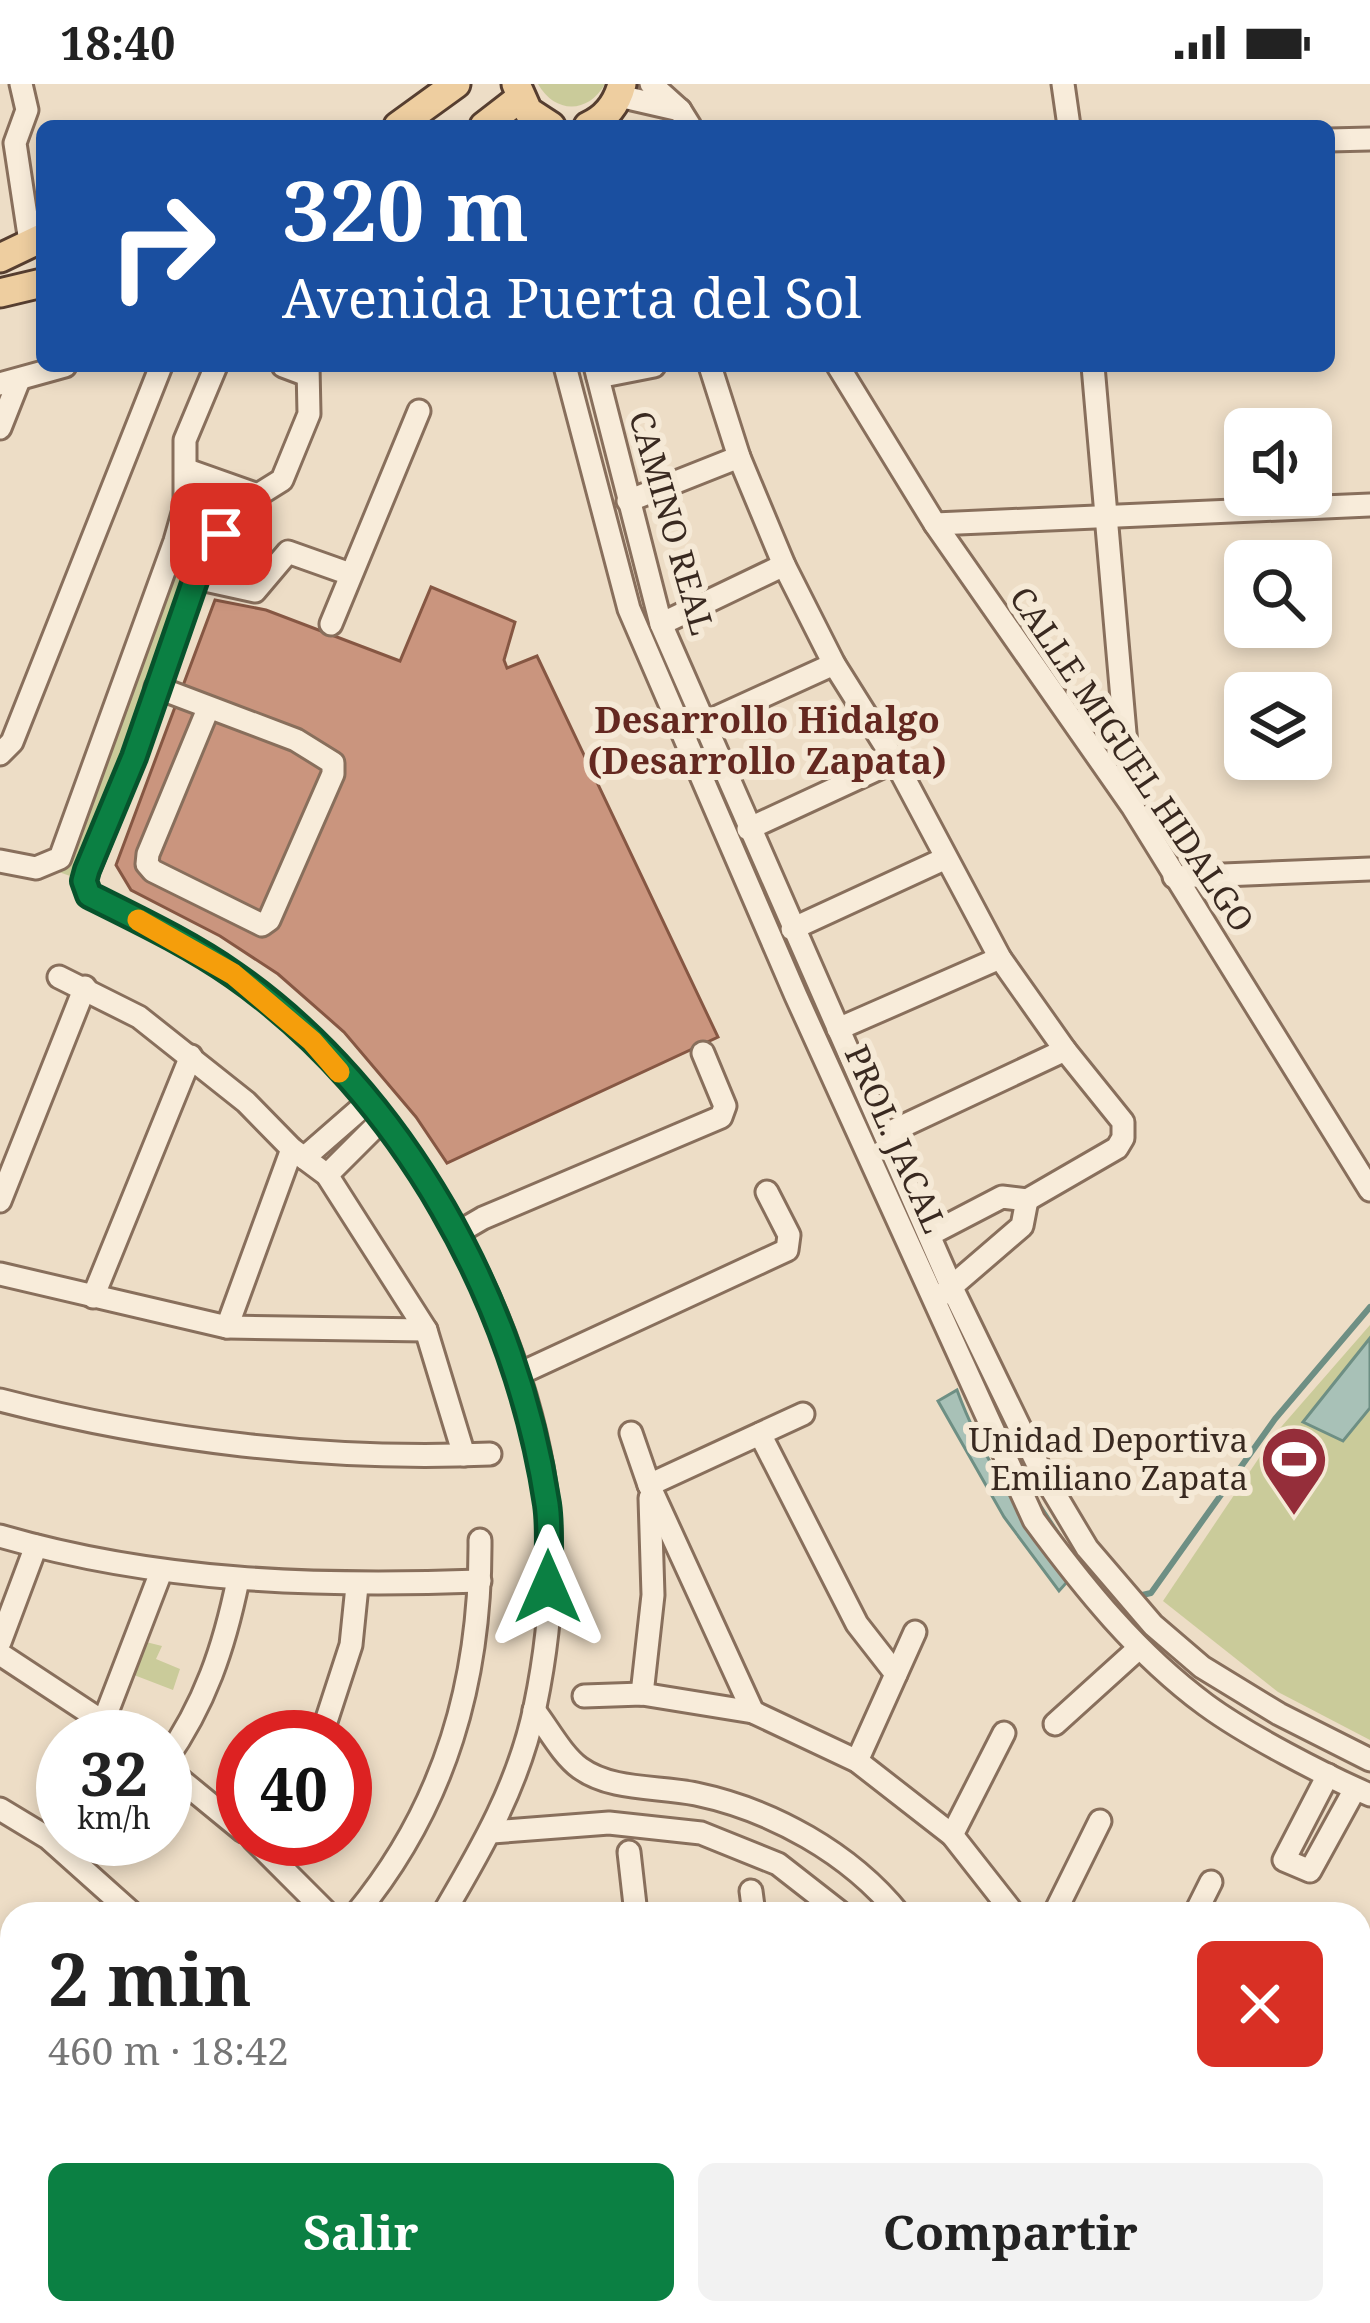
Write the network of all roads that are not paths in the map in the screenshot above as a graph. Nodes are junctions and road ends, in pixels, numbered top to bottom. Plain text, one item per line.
1 (21, 84) edge
2 (457, 84) edge
3 (651, 84) edge
4 (1064, 84) edge
5 (528, 109) edge
6 (609, 110) edge
7 (685, 118) edge
8 (406, 120) edge
9 (500, 120) edge
10 (1068, 120) edge
11 (7, 134) edge
12 (1370, 139) edge
13 (1335, 140) edge
14 (36, 239) edge
15 (36, 247) edge
16 (0, 258) edge
17 (36, 284) edge
18 (0, 293) edge
19 (44, 372) edge
20 (158, 372) edge
21 (213, 372) edge
22 (308, 372) edge
23 (561, 372) edge
24 (596, 372) edge
25 (712, 372) edge
26 (842, 372) edge
27 (1095, 372) edge
28 (10, 382) edge
29 (419, 411) dead end
30 (0, 428) edge
31 (739, 457) junction
32 (187, 470) junction
33 (258, 495) junction
34 (628, 502) junction
35 (1370, 506) edge
36 (1108, 516) junction
37 (934, 524) junction
38 (784, 566) junction
39 (350, 574) junction
40 (196, 578) junction
41 (331, 624) dead end
42 (661, 624) junction
43 (835, 664) junction
44 (156, 687) junction
45 (208, 709) junction
46 (702, 724) junction
47 (102, 744) junction
48 (0, 754) edge
49 (134, 757) junction
50 (895, 760) junction
51 (1132, 806) junction
52 (748, 829) junction
53 (944, 860) junction
54 (0, 861) edge
55 (1370, 869) edge
56 (1174, 877) junction
57 (792, 929) junction
58 (1000, 958) junction
59 (59, 976) dead end
60 (85, 987) junction
61 (838, 1029) junction
62 (1064, 1050) junction
63 (704, 1053) dead end
64 (191, 1056) junction
65 (367, 1119) junction
66 (886, 1134) junction
67 (298, 1154) junction
68 (327, 1175) junction
69 (1370, 1190) edge
70 (767, 1192) dead end
71 (1027, 1200) junction
72 (0, 1201) edge
73 (459, 1232) junction
74 (929, 1235) junction
75 (0, 1274) edge
76 (952, 1288) junction
77 (93, 1297) junction
78 (932, 1301) junction
79 (226, 1327) junction
80 (426, 1330) junction
81 (519, 1375) junction
82 (0, 1400) edge
83 (803, 1414) dead end
84 (631, 1433) dead end
85 (760, 1434) junction
86 (490, 1454) dead end
87 (464, 1455) junction
88 (649, 1485) junction
89 (0, 1536) edge
90 (480, 1540) dead end
91 (36, 1546) junction
92 (161, 1573) junction
93 (238, 1580) junction
94 (480, 1581) junction
95 (357, 1586) junction
96 (915, 1632) dead end
97 (0, 1642) edge
98 (1139, 1648) junction
99 (0, 1654) edge
100 (896, 1674) junction
101 (642, 1694) junction
102 (584, 1696) dead end
103 (88, 1710) edge
104 (108, 1710) edge
105 (330, 1710) edge
106 (534, 1710) junction
107 (753, 1712) junction
108 (192, 1719) edge
109 (1055, 1724) dead end
110 (1004, 1733) dead end
111 (857, 1760) junction
112 (1370, 1760) edge
113 (1328, 1774) junction
114 (192, 1787) edge
115 (1363, 1792) edge
116 (216, 1807) edge
117 (0, 1809) edge
118 (1100, 1821) dead end
119 (492, 1832) junction
120 (952, 1835) junction
121 (629, 1852) dead end
122 (280, 1866) edge
123 (1211, 1882) dead end
124 (120, 1902) edge
125 (316, 1902) edge
126 (364, 1902) edge
127 (450, 1902) edge
128 (632, 1902) edge
129 (827, 1902) edge
130 (889, 1902) edge
131 (1005, 1902) edge
132 (1060, 1902) edge
133 (1201, 1902) edge

1 - 11 street
2 - 8 main road
3 - 7 street
4 - 10 street
5 - 9 main road
6 - 7 street
11 - 14 street
12 - 13 street
15 - 16 main road
17 - 18 main road
19 - 28 street
20 - 48 street
21 - 32 street
22 - 33 street
23 - 78 street, PROL. JACAL
24 - 34 street, CAMINO REAL
25 - 31 street
26 - 37 street, CALLE MIGUEL HIDALGO
27 - 36 street
28 - 30 street
29 - 39 street
31 - 34 street
31 - 38 street
32 - 33 street
32 - 47 street
33 - 40 street
34 - 42 street, CAMINO REAL
35 - 36 street
36 - 37 street
36 - 51 street
37 - 51 street, CALLE MIGUEL HIDALGO
38 - 42 street
38 - 43 street
39 - 40 street
39 - 41 street
40 - 44 street
42 - 46 street, CAMINO REAL
43 - 46 street
43 - 50 street
44 - 45 street
44 - 49 street
45 - 45 street
46 - 52 street, CAMINO REAL
47 - 49 street
47 - 54 street
49 - 65 street
50 - 52 street
50 - 53 street
51 - 56 street, CALLE MIGUEL HIDALGO
52 - 57 street, CAMINO REAL
53 - 57 street
53 - 58 street
55 - 56 street
56 - 69 street, CALLE MIGUEL HIDALGO
57 - 61 street, CAMINO REAL
58 - 61 street
58 - 62 street
59 - 60 street
60 - 64 street
60 - 72 street
61 - 66 street, CAMINO REAL
62 - 66 street
62 - 71 street
63 - 73 street
64 - 67 street
64 - 77 street
65 - 67 street
65 - 68 street
65 - 73 street
66 - 74 street, CAMINO REAL
67 - 68 street
67 - 79 street
68 - 80 street
70 - 81 street
71 - 74 street
71 - 76 street
73 - 81 street
74 - 76 street, CAMINO REAL
75 - 77 street
76 - 78 street
76 - 112 street
77 - 79 street
78 - 98 street, PROL. JACAL
79 - 80 street
80 - 87 street
81 - 106 street
82 - 87 street
83 - 85 street
84 - 88 street
85 - 88 street
85 - 100 street
86 - 87 street
88 - 101 street
88 - 107 street
89 - 91 street
90 - 94 street
91 - 92 street
91 - 97 street
92 - 93 street
92 - 104 street
93 - 95 street
93 - 108 street
94 - 95 street
94 - 126 street
95 - 105 street
96 - 100 street
98 - 109 street
98 - 113 street, PROL. JACAL
99 - 103 street
100 - 111 street
101 - 102 street
101 - 107 street
106 - 119 street
106 - 130 street
107 - 111 street
110 - 120 street
111 - 120 street
113 - 115 street, PROL. JACAL
113 - 115 street
114 - 116 street
117 - 124 street
118 - 132 street
119 - 127 street
119 - 129 street
120 - 131 street
121 - 128 street
122 - 125 street
123 - 133 street

